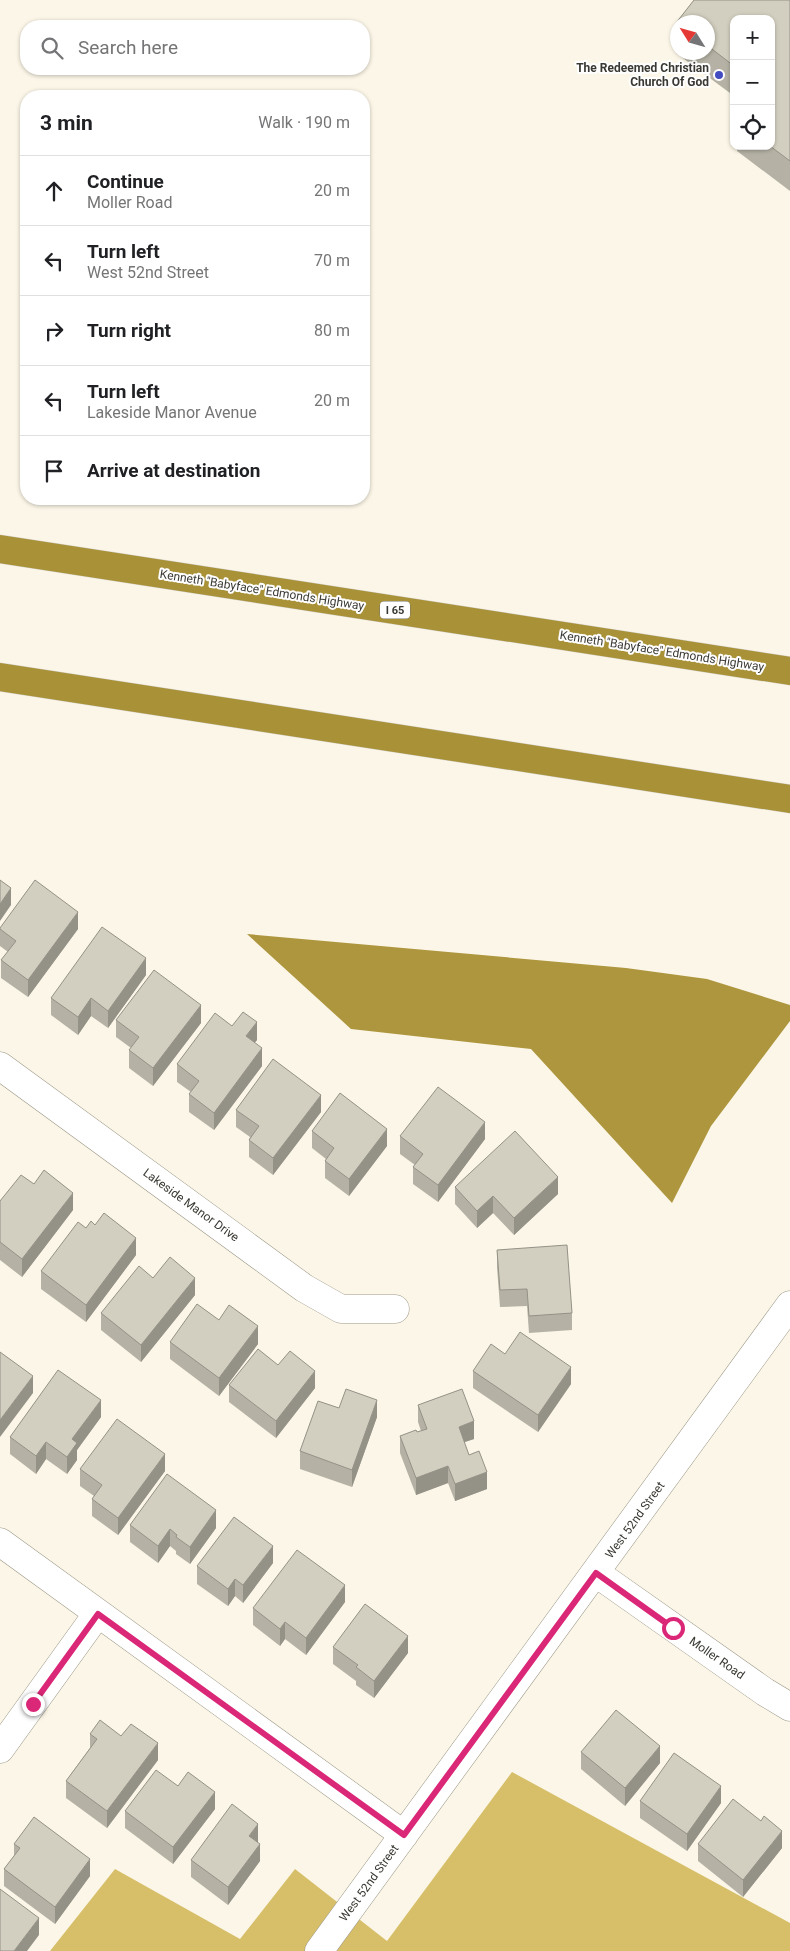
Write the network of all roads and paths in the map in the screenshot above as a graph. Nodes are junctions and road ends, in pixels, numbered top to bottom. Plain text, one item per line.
1 (0, 549) edge
2 (790, 671) edge
3 (0, 677) edge
4 (790, 799) edge
5 (4, 1076) edge
6 (790, 1305) edge
7 (395, 1309) dead end
8 (0, 1542) edge
9 (596, 1573) junction
10 (98, 1614) junction
11 (790, 1707) edge
12 (0, 1749) edge
13 (404, 1835) junction
14 (319, 1951) edge

1 - 2 highway, Kenneth "Babyface" Edmonds Highway / I 65
3 - 4 highway
5 - 7 street, Lakeside Manor Drive
6 - 9 street, West 52nd Street
8 - 10 street
9 - 11 street, Moller Road
9 - 13 street, West 52nd Street
10 - 12 street
10 - 13 street
13 - 14 street, West 52nd Street

